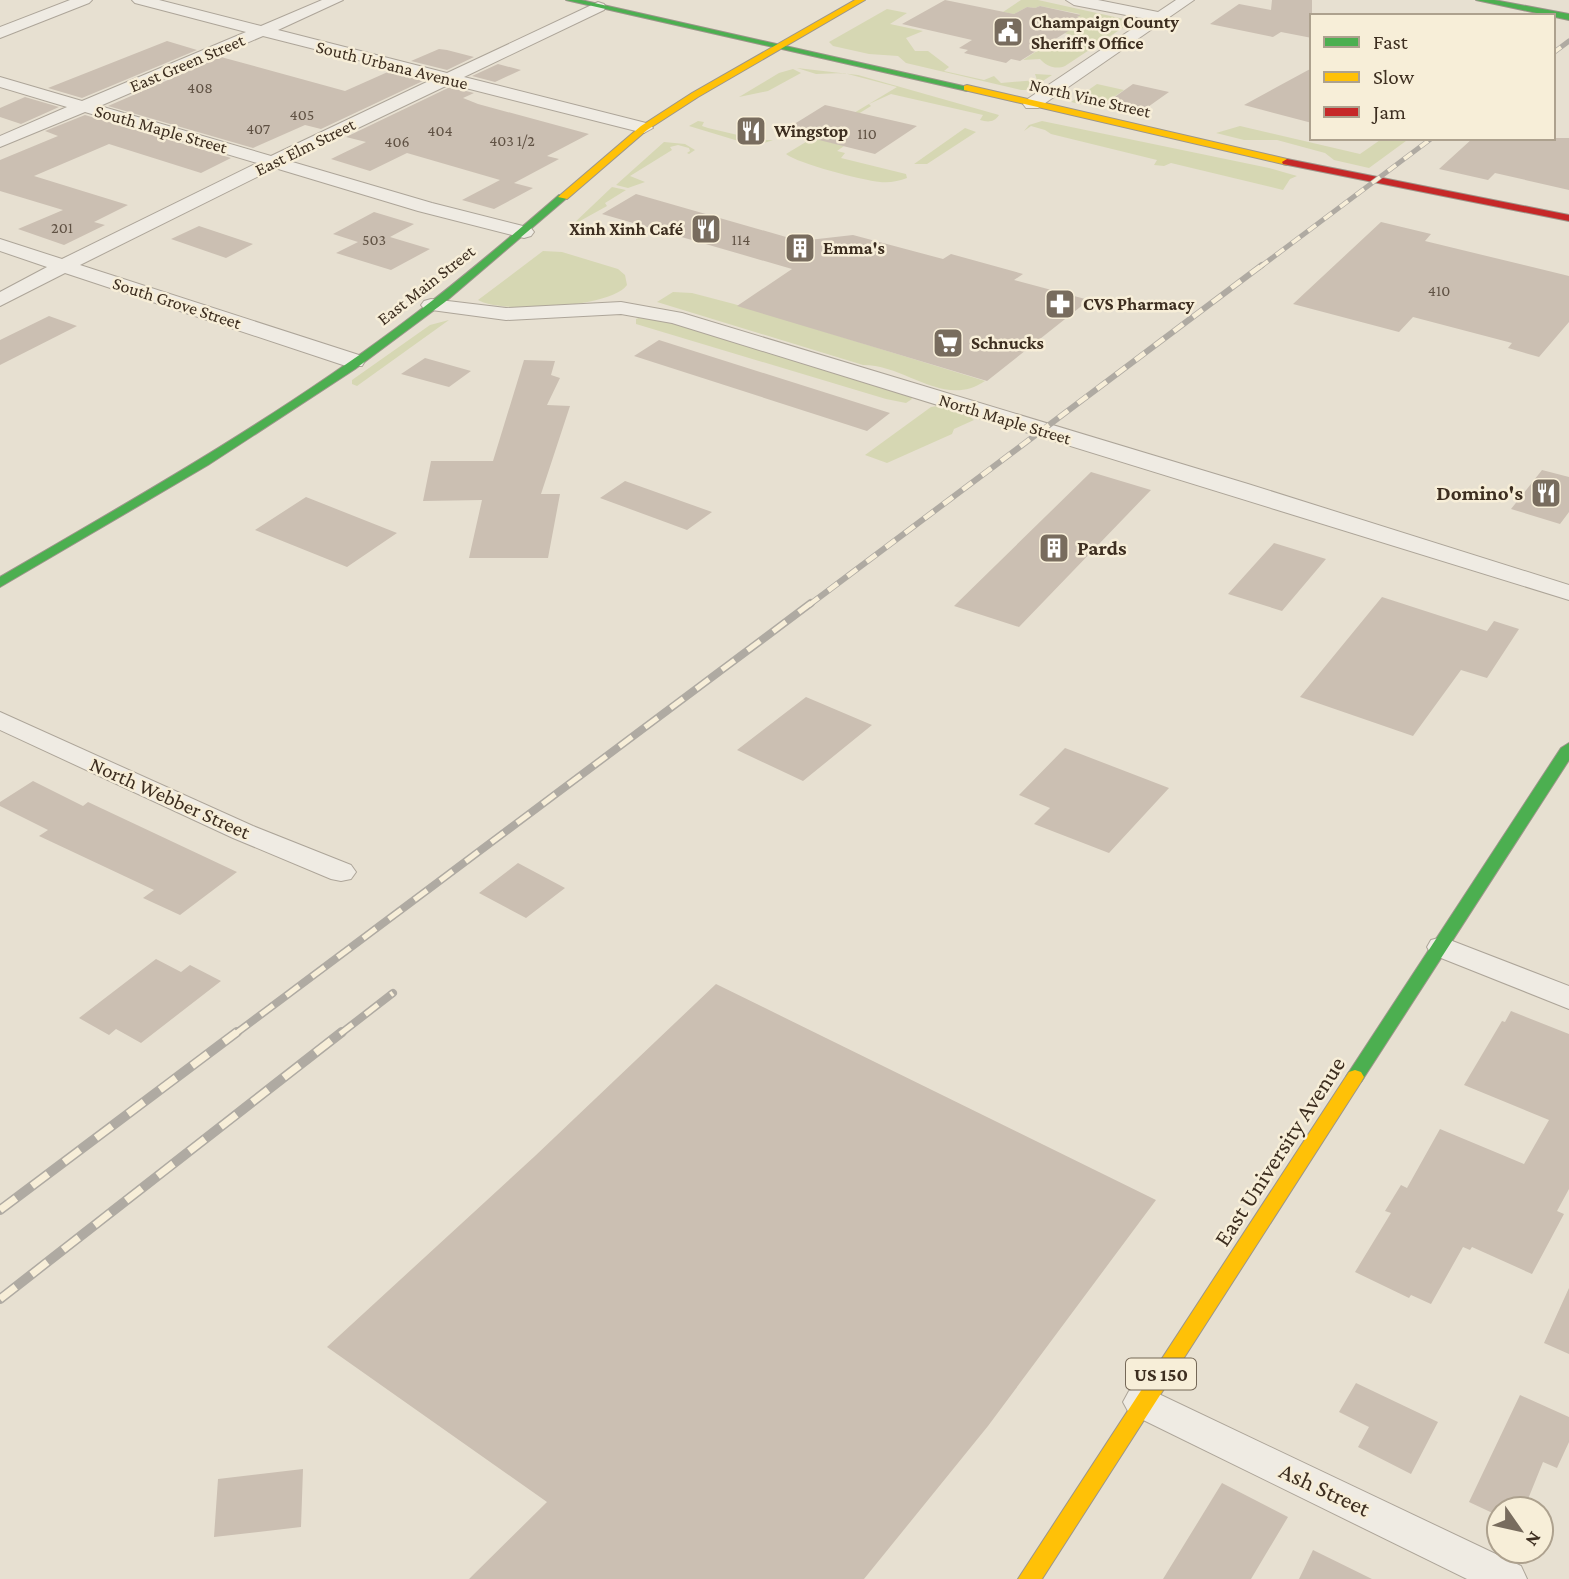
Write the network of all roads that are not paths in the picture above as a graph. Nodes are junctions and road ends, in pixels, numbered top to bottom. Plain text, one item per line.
1 (84, 0) edge
2 (141, 0) edge
3 (335, 0) edge
4 (570, 0) edge
5 (862, 0) edge
6 (1074, 0) edge
7 (1186, 0) edge
8 (1480, 0) edge
9 (609, 2) edge
10 (1553, 14) edge
11 (1160, 18) junction
12 (261, 32) junction
13 (0, 33) edge
14 (782, 45) junction
15 (446, 79) junction
16 (0, 82) edge
17 (1031, 104) junction
18 (83, 107) junction
19 (644, 128) junction
20 (0, 142) edge
21 (274, 162) junction
22 (1391, 183) junction
23 (1569, 218) edge
24 (524, 232) junction
25 (1569, 233) edge
26 (0, 245) edge
27 (63, 266) junction
28 (0, 300) edge
29 (431, 305) junction
30 (354, 361) junction
31 (0, 583) edge
32 (1569, 593) edge
33 (0, 719) edge
34 (1569, 748) edge
35 (341, 872) dead end
36 (1442, 947) junction
37 (1569, 998) edge
38 (1142, 1402) junction
39 (1029, 1579) edge
40 (1507, 1579) edge

1 - 13 street
2 - 12 street, South Urbana Avenue
3 - 12 street, East Green Street
4 - 9 main road, North Vine Street
5 - 14 main road, East Main Street
6 - 11 street
7 - 11 street
8 - 10 main road
9 - 14 main road, North Vine Street
9 - 15 street, East Elm Street
11 - 17 street
12 - 15 street, South Urbana Avenue
12 - 18 street, East Green Street
14 - 17 main road, North Vine Street
14 - 19 main road, East Main Street
15 - 19 street, South Urbana Avenue
15 - 21 street, East Elm Street
16 - 18 street, South Maple Street
17 - 22 main road, North Vine Street
18 - 20 street, East Green Street
18 - 21 street, South Maple Street
19 - 24 main road, East Main Street
21 - 24 street, South Maple Street
21 - 27 street, East Elm Street
22 - 23 main road, North Vine Street
22 - 25 main road, North Vine Street
24 - 29 main road, East Main Street
26 - 27 street, South Grove Street
27 - 28 street, East Elm Street
27 - 30 street, South Grove Street
29 - 30 main road, East Main Street
29 - 32 street, North Maple Street
30 - 31 main road, East Main Street
33 - 35 street, North Webber Street
34 - 36 main road, East University Avenue / US 150
36 - 37 street
36 - 38 main road, East University Avenue / US 150
38 - 39 main road, East University Avenue / US 150
38 - 40 street, Ash Street

